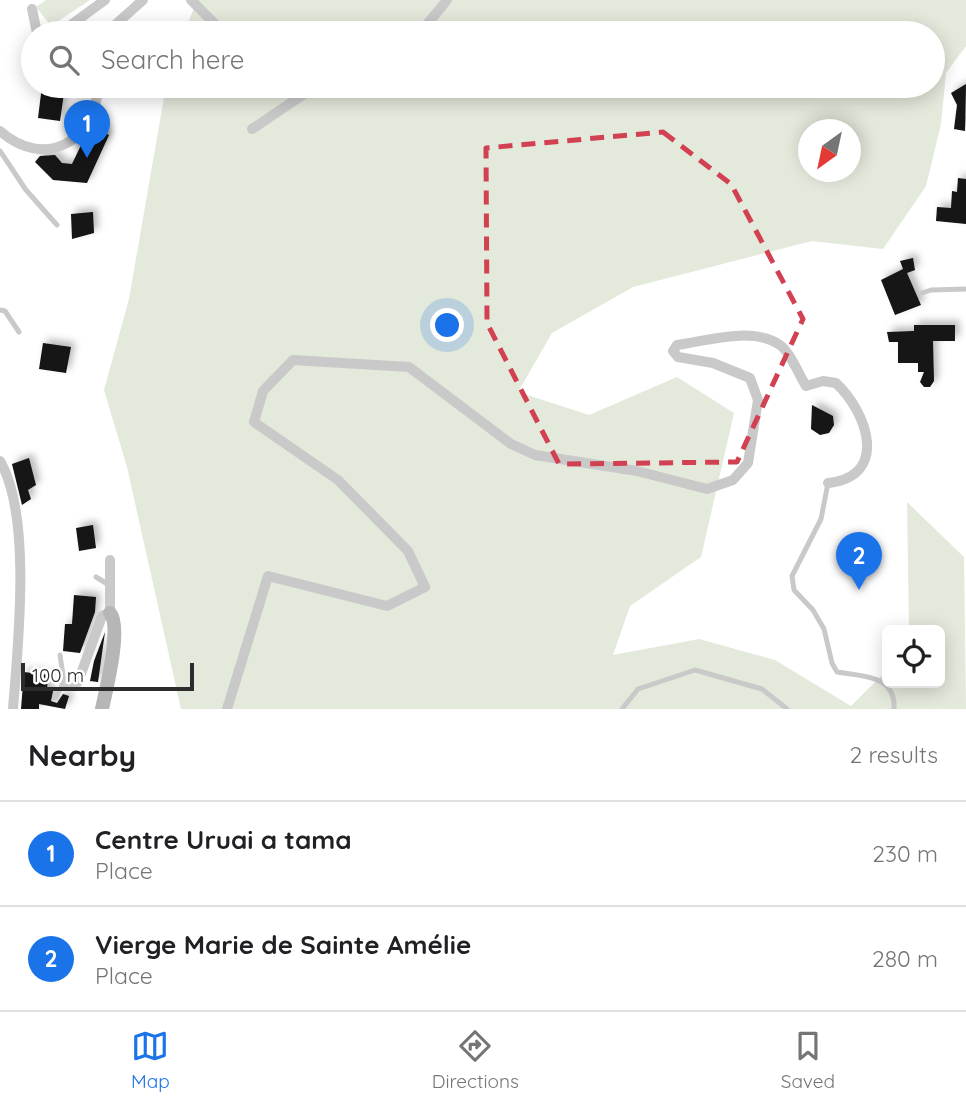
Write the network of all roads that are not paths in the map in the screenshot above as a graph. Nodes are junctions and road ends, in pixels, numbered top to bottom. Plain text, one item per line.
1 (105, 0) edge
2 (143, 0) edge
3 (191, 0) edge
4 (447, 0) edge
5 (32, 9) dead end
6 (34, 21) edge
7 (76, 21) edge
8 (119, 21) edge
9 (212, 21) edge
10 (430, 21) edge
11 (98, 98) edge
12 (298, 98) edge
13 (252, 129) dead end
14 (0, 131) edge
15 (0, 151) edge
16 (57, 226) dead end
17 (966, 289) edge
18 (922, 293) dead end
19 (0, 310) edge
20 (19, 332) dead end
21 (0, 461) edge
22 (828, 483) joint
23 (110, 560) dead end
24 (96, 577) dead end
25 (112, 586) junction
26 (110, 613) junction
27 (60, 655) dead end
28 (64, 682) junction
29 (55, 698) dead end
30 (13, 709) edge
31 (102, 709) edge
32 (227, 709) edge
33 (622, 709) edge
34 (787, 709) edge
35 (894, 709) edge

1 - 7 street
2 - 8 street
3 - 9 street
4 - 10 street
5 - 6 street
11 - 14 street
12 - 13 street
15 - 16 lane
17 - 18 lane
19 - 20 lane
21 - 30 street
22 - 32 street
22 - 35 lane
23 - 25 street
24 - 25 lane
25 - 26 street
26 - 28 street
26 - 31 street
27 - 28 lane
28 - 29 lane
33 - 34 lane

